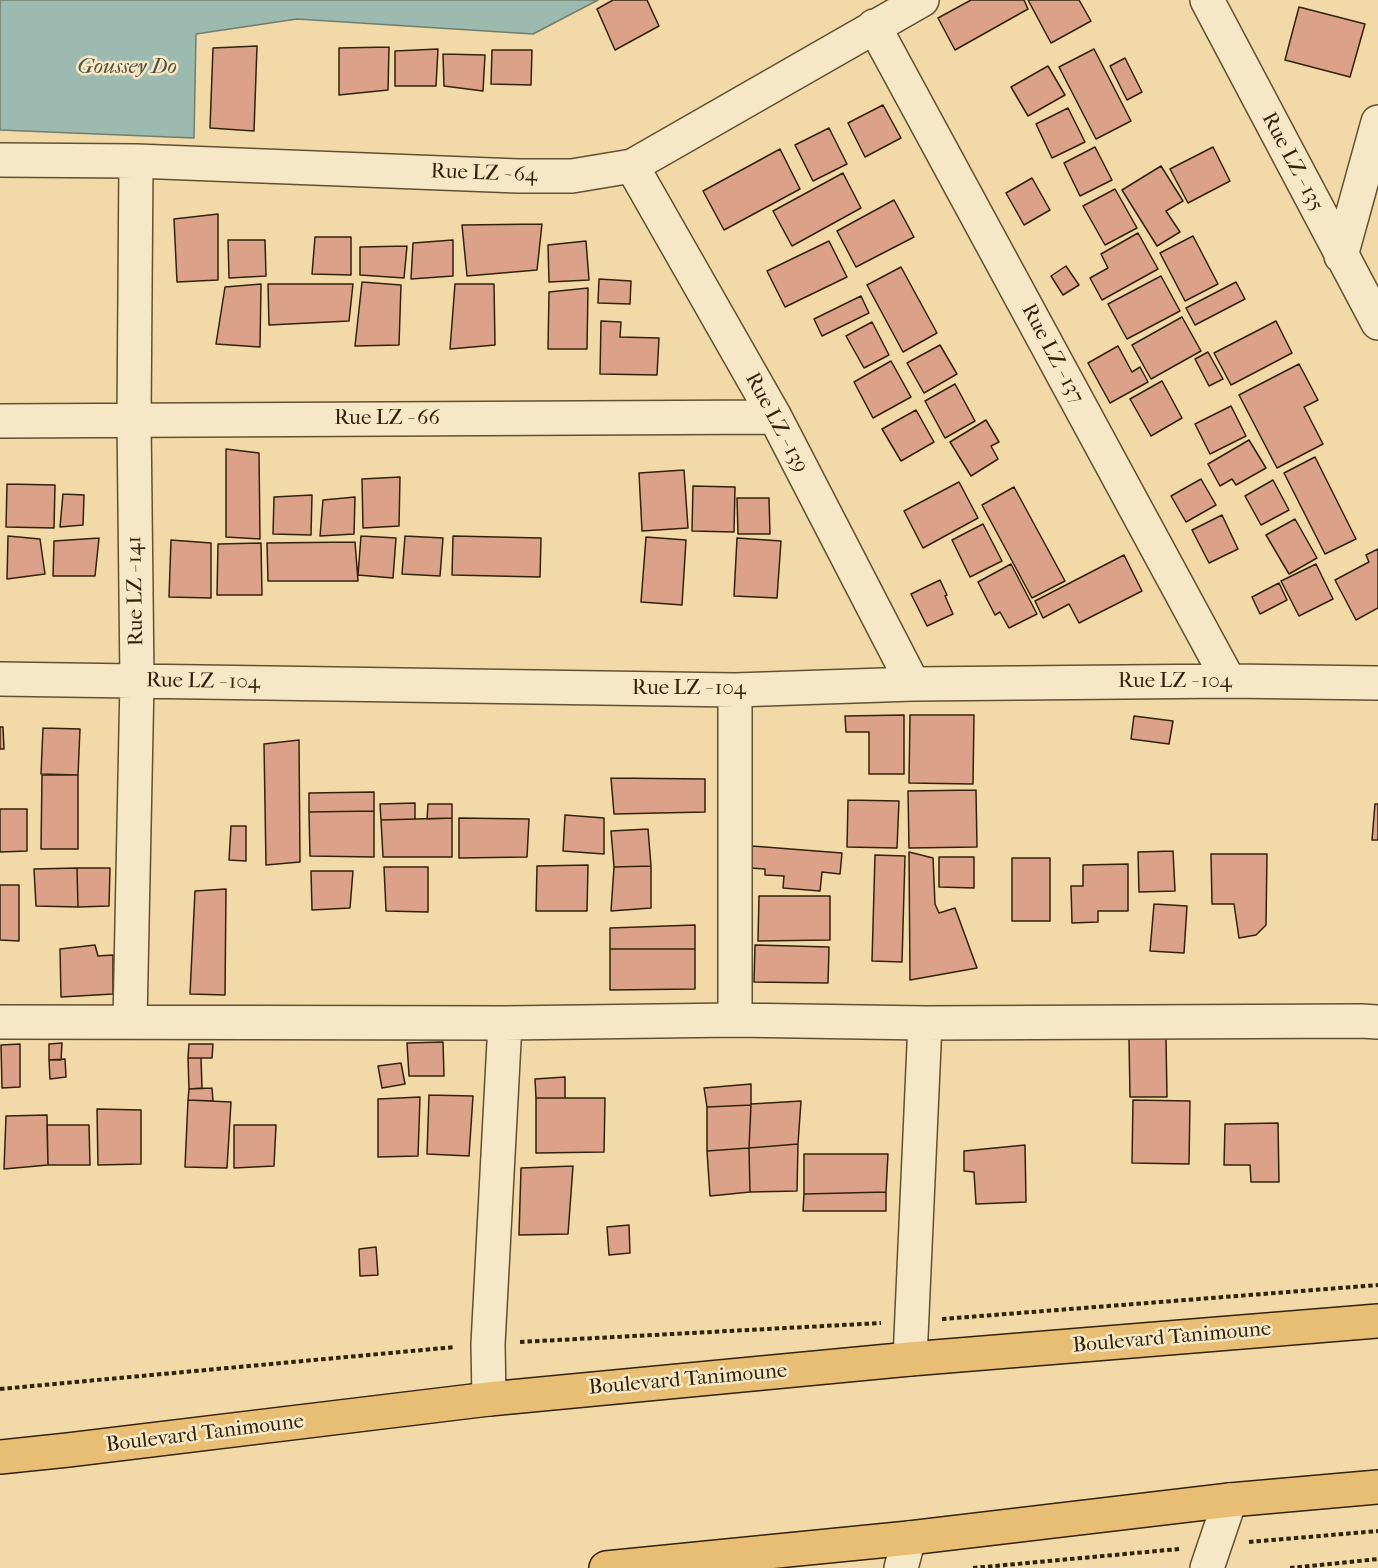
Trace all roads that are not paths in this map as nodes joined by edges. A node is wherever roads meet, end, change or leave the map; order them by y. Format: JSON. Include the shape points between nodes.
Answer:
{"nodes":[{"id":1,"x":922,"y":0,"type":"edge"},
{"id":2,"x":1207,"y":0,"type":"edge"},
{"id":3,"x":874,"y":26,"type":"junction"},
{"id":4,"x":1378,"y":122,"type":"edge"},
{"id":5,"x":0,"y":160,"type":"edge"},
{"id":6,"x":136,"y":160,"type":"junction"},
{"id":7,"x":632,"y":166,"type":"junction"},
{"id":8,"x":1341,"y":256,"type":"junction"},
{"id":9,"x":1378,"y":324,"type":"edge"},
{"id":10,"x":775,"y":417,"type":"junction"},
{"id":11,"x":134,"y":420,"type":"junction"},
{"id":12,"x":0,"y":421,"type":"edge"},
{"id":13,"x":0,"y":679,"type":"edge"},
{"id":14,"x":137,"y":681,"type":"junction"},
{"id":15,"x":1229,"y":681,"type":"junction"},
{"id":16,"x":1378,"y":683,"type":"edge"},
{"id":17,"x":913,"y":684,"type":"junction"},
{"id":18,"x":735,"y":690,"type":"junction"},
{"id":19,"x":735,"y":1020,"type":"junction"},
{"id":20,"x":130,"y":1021,"type":"junction"},
{"id":21,"x":0,"y":1022,"type":"edge"},
{"id":22,"x":1378,"y":1022,"type":"edge"},
{"id":23,"x":504,"y":1023,"type":"junction"},
{"id":24,"x":925,"y":1023,"type":"junction"},
{"id":25,"x":1378,"y":1321,"type":"edge"},
{"id":26,"x":910,"y":1359,"type":"junction"},
{"id":27,"x":489,"y":1398,"type":"junction"},
{"id":28,"x":0,"y":1457,"type":"edge"},
{"id":29,"x":1378,"y":1487,"type":"edge"},
{"id":30,"x":1230,"y":1500,"type":"junction"},
{"id":31,"x":905,"y":1553,"type":"edge"},
{"id":32,"x":1210,"y":1557,"type":"edge"},
{"id":33,"x":606,"y":1568,"type":"edge"}],
"edges":[{"from":1,"to":3,"type":"street","name":"Rue LZ - 64"},
{"from":2,"to":8,"type":"street","name":"Rue LZ - 135"},
{"from":3,"to":7,"type":"street","name":"Rue LZ - 64"},
{"from":3,"to":15,"type":"street","name":"Rue LZ - 137"},
{"from":4,"to":8,"type":"street"},
{"from":5,"to":6,"type":"street","name":"Rue LZ - 64"},
{"from":6,"to":7,"type":"street","name":"Rue LZ - 64","via":[[518,176],[572,176]]},
{"from":6,"to":11,"type":"street","name":"Rue LZ - 141"},
{"from":7,"to":10,"type":"street","name":"Rue LZ - 139"},
{"from":8,"to":9,"type":"street","name":"Rue LZ - 135"},
{"from":10,"to":11,"type":"street","name":"Rue LZ - 66"},
{"from":10,"to":17,"type":"street","name":"Rue LZ - 139"},
{"from":11,"to":12,"type":"street","name":"Rue LZ - 66"},
{"from":11,"to":14,"type":"street","name":"Rue LZ - 141"},
{"from":13,"to":14,"type":"street","name":"Rue LZ - 104"},
{"from":14,"to":18,"type":"street","name":"Rue LZ - 104"},
{"from":14,"to":20,"type":"street","name":"Rue LZ - 141"},
{"from":15,"to":16,"type":"street","name":"Rue LZ - 104"},
{"from":15,"to":17,"type":"street","name":"Rue LZ - 104"},
{"from":17,"to":18,"type":"street","name":"Rue LZ - 104"},
{"from":18,"to":19,"type":"street"},
{"from":19,"to":23,"type":"street"},
{"from":19,"to":24,"type":"street"},
{"from":20,"to":21,"type":"street"},
{"from":20,"to":23,"type":"street"},
{"from":22,"to":24,"type":"street"},
{"from":23,"to":27,"type":"street"},
{"from":24,"to":26,"type":"street"},
{"from":25,"to":26,"type":"main road","name":"Boulevard Tanimoune"},
{"from":26,"to":27,"type":"main road","name":"Boulevard Tanimoune"},
{"from":27,"to":28,"type":"main road","name":"Boulevard Tanimoune"},
{"from":29,"to":30,"type":"main road"},
{"from":30,"to":31,"type":"main road"},
{"from":30,"to":32,"type":"street"},
{"from":31,"to":33,"type":"main road"}]}
